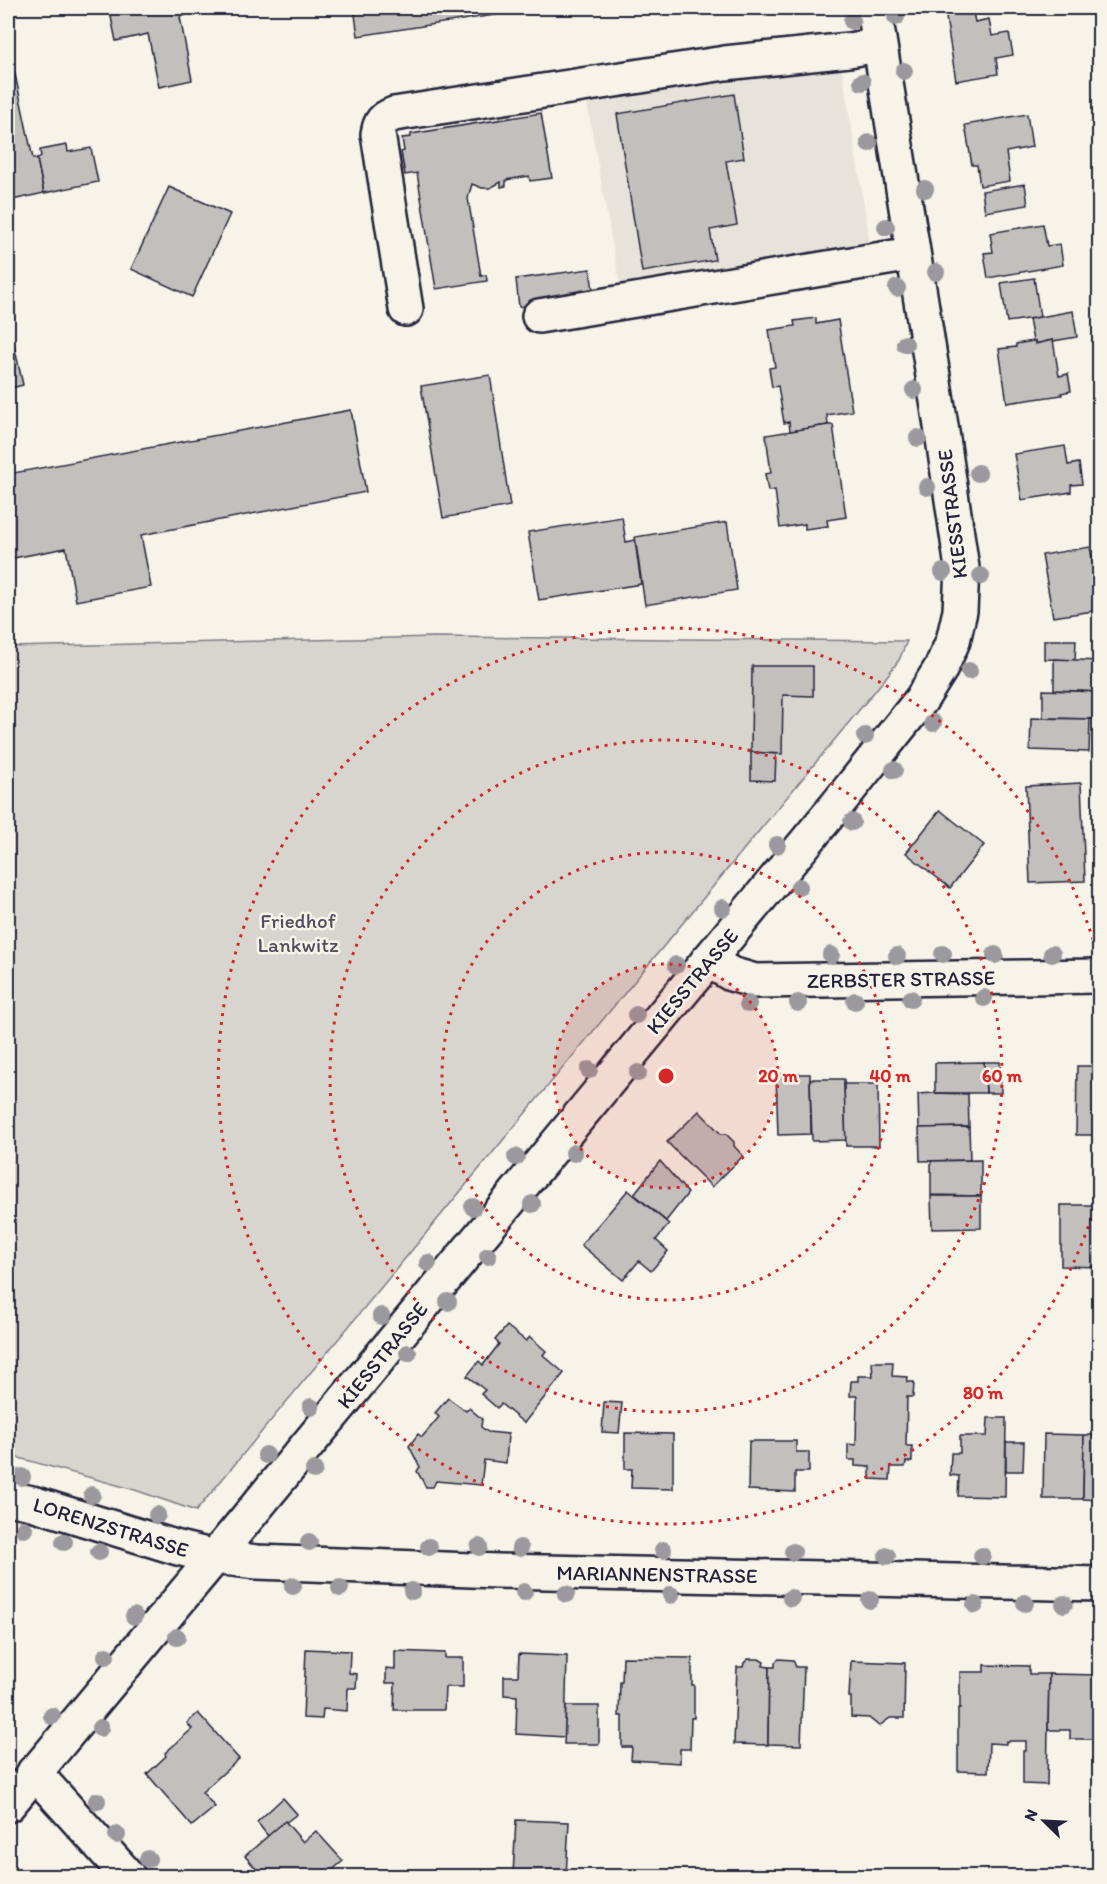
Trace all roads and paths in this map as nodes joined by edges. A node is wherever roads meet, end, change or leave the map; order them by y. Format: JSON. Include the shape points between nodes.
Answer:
{"nodes":[{"id":1,"x":874,"y":8,"type":"edge"},
{"id":2,"x":879,"y":45,"type":"junction"},
{"id":3,"x":912,"y":254,"type":"junction"},
{"id":4,"x":406,"y":309,"type":"dead end"},
{"id":5,"x":539,"y":316,"type":"dead end"},
{"id":6,"x":708,"y":960,"type":"junction"},
{"id":7,"x":1100,"y":976,"type":"edge"},
{"id":8,"x":8,"y":1498,"type":"edge"},
{"id":9,"x":215,"y":1557,"type":"junction"},
{"id":10,"x":1100,"y":1584,"type":"edge"},
{"id":11,"x":34,"y":1772,"type":"junction"},
{"id":12,"x":8,"y":1805,"type":"edge"},
{"id":13,"x":128,"y":1876,"type":"edge"}],
"edges":[{"from":1,"to":2,"type":"street","name":"KIESSTRASSE"},
{"from":2,"to":3,"type":"street","name":"KIESSTRASSE"},
{"from":2,"to":4,"type":"street","via":[[725,63],[385,117],[378,134]]},
{"from":3,"to":5,"type":"street"},
{"from":3,"to":6,"type":"street","name":"KIESSTRASSE","via":[[962,568],[960,610],[953,641],[921,700]]},
{"from":6,"to":7,"type":"street","name":"ZERBSTER STRASSE","via":[[731,974],[755,981]]},
{"from":6,"to":9,"type":"street","name":"KIESSTRASSE"},
{"from":8,"to":9,"type":"street","name":"LORENZSTRASSE"},
{"from":9,"to":10,"type":"street","name":"MARIANNENSTRASSE","via":[[498,1572]]},
{"from":9,"to":11,"type":"street","name":"KIESSTRASSE"},
{"from":11,"to":12,"type":"street","name":"KIESSTRASSE"},
{"from":11,"to":13,"type":"street"}]}
